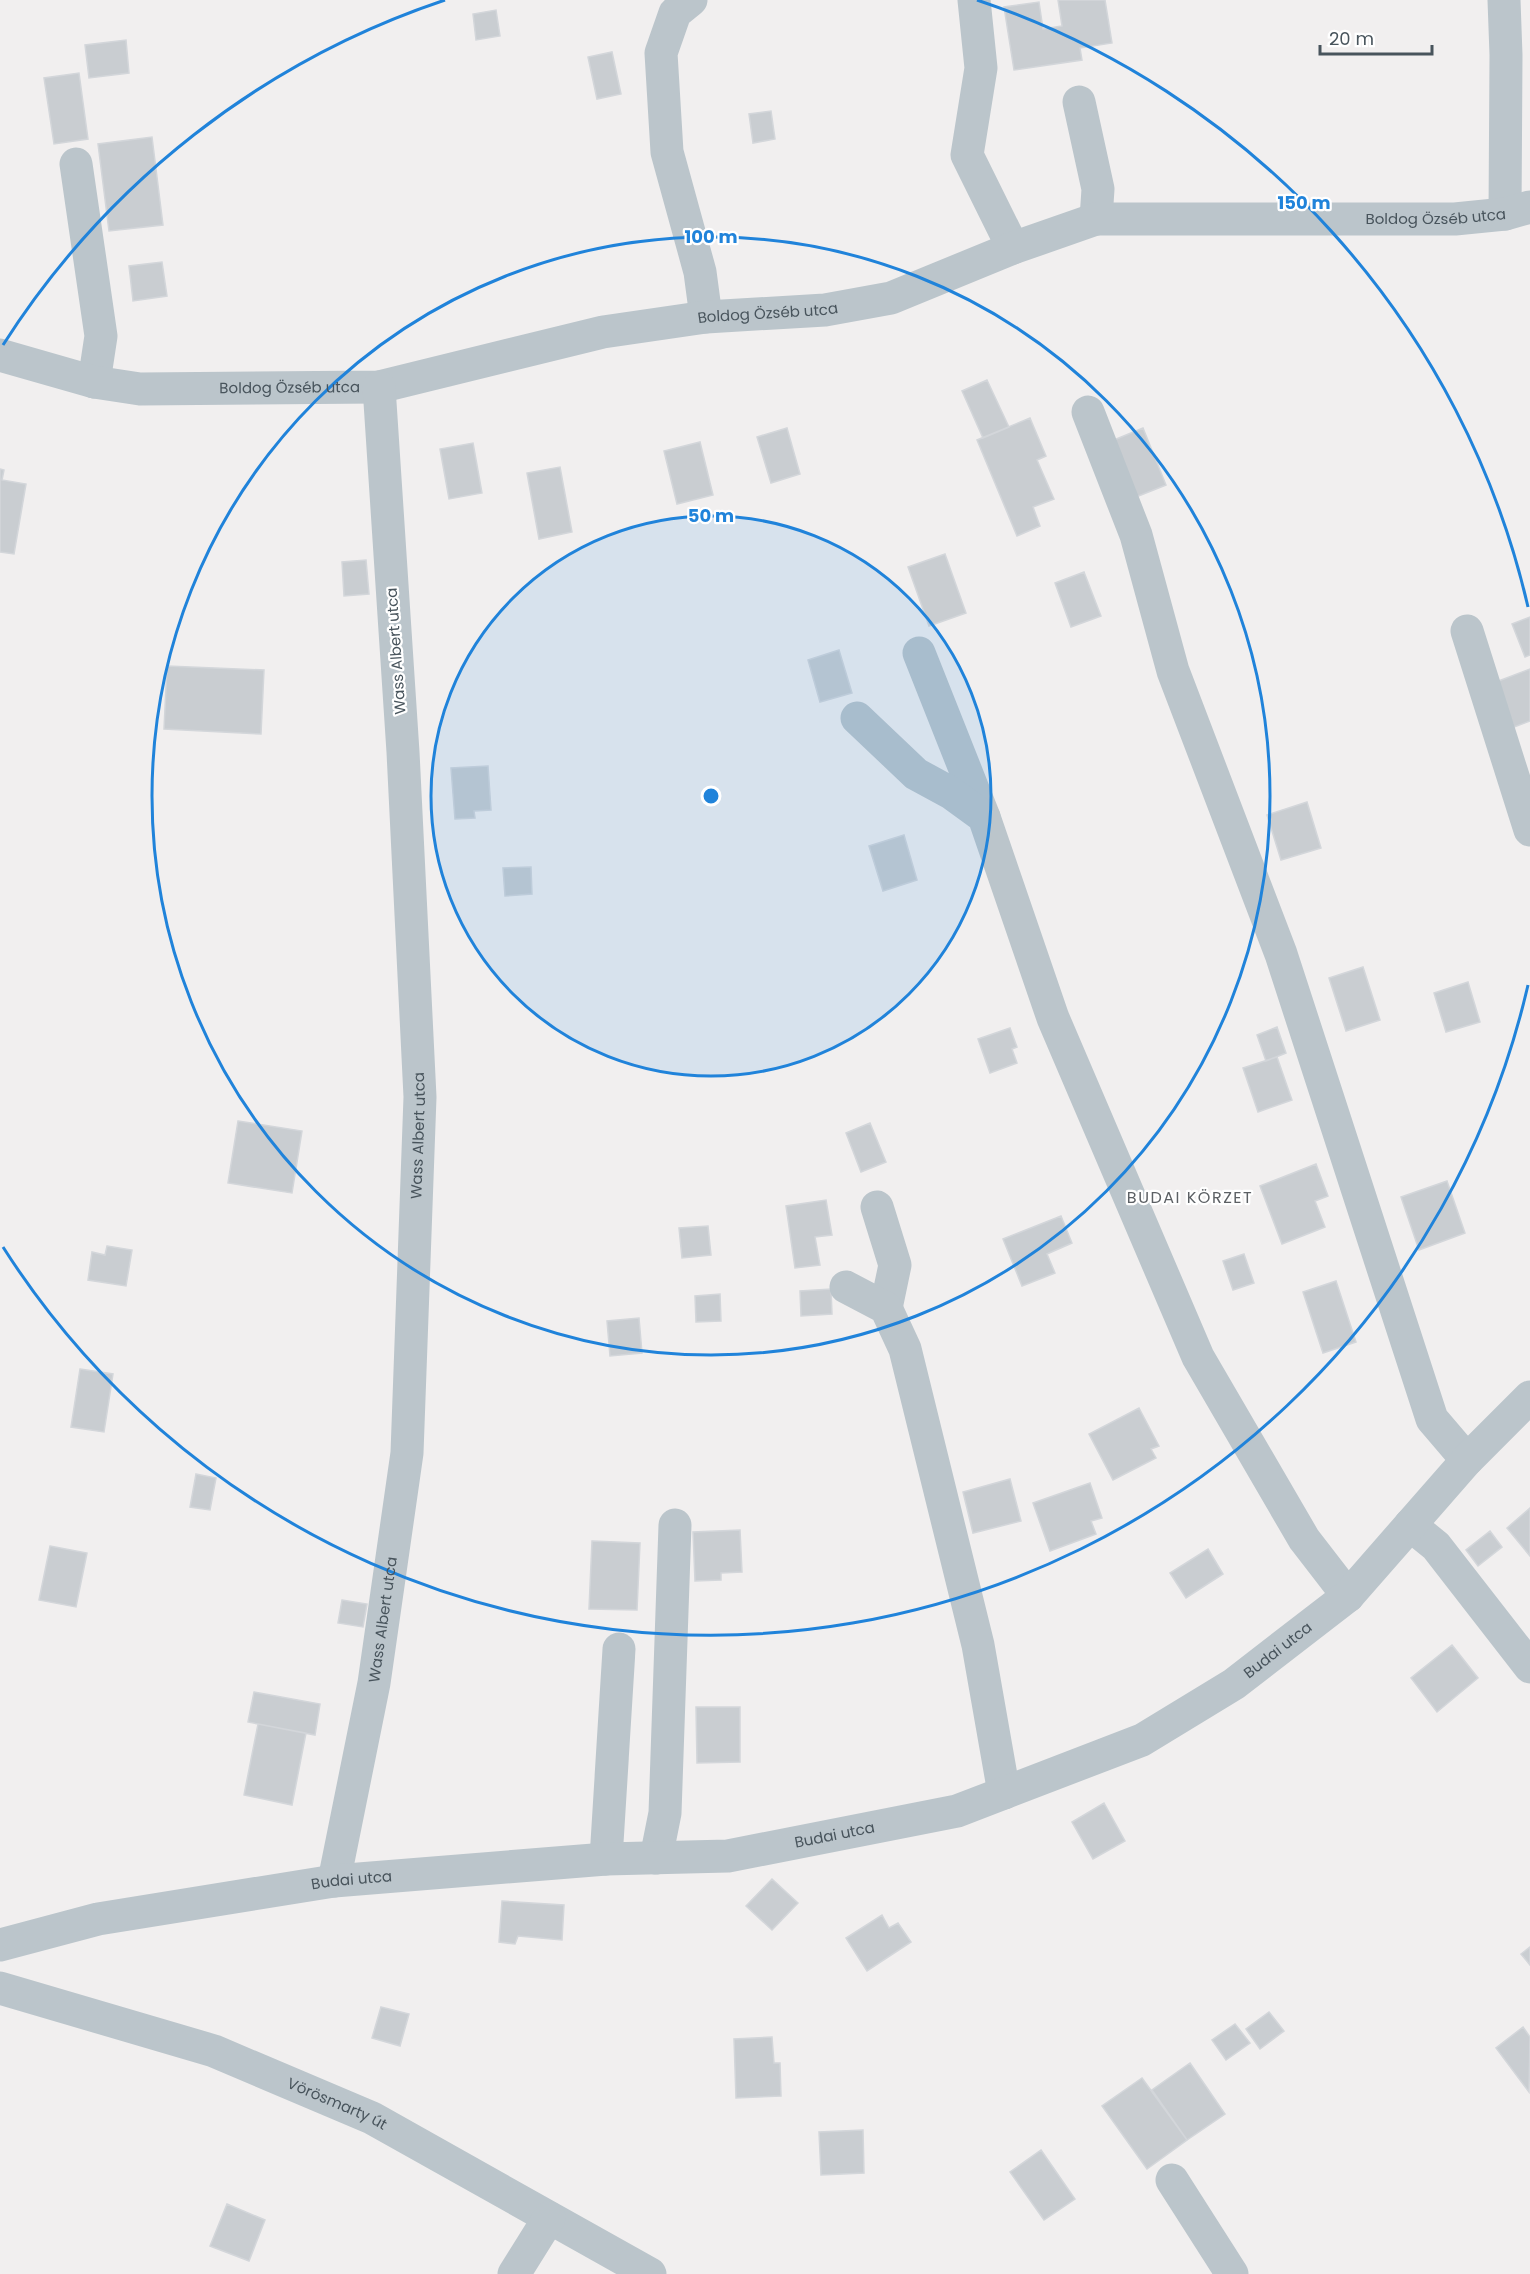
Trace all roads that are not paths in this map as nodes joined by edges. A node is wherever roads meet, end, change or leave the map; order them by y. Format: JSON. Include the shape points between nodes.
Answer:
{"nodes":[{"id":1,"x":691,"y":0,"type":"edge"},
{"id":2,"x":974,"y":0,"type":"edge"},
{"id":3,"x":1504,"y":0,"type":"edge"},
{"id":4,"x":1079,"y":102,"type":"dead end"},
{"id":5,"x":76,"y":164,"type":"dead end"},
{"id":6,"x":1517,"y":211,"type":"edge"},
{"id":7,"x":1096,"y":219,"type":"junction"},
{"id":8,"x":1013,"y":248,"type":"junction"},
{"id":9,"x":706,"y":317,"type":"junction"},
{"id":10,"x":0,"y":356,"type":"edge"},
{"id":11,"x":94,"y":382,"type":"junction"},
{"id":12,"x":379,"y":387,"type":"junction"},
{"id":13,"x":1088,"y":412,"type":"dead end"},
{"id":14,"x":1467,"y":631,"type":"dead end"},
{"id":15,"x":918,"y":653,"type":"dead end"},
{"id":16,"x":857,"y":718,"type":"dead end"},
{"id":17,"x":984,"y":817,"type":"junction"},
{"id":18,"x":1530,"y":830,"type":"edge"},
{"id":19,"x":877,"y":1207,"type":"dead end"},
{"id":20,"x":846,"y":1287,"type":"dead end"},
{"id":21,"x":886,"y":1308,"type":"junction"},
{"id":22,"x":1530,"y":1397,"type":"edge"},
{"id":23,"x":1467,"y":1460,"type":"junction"},
{"id":24,"x":675,"y":1525,"type":"dead end"},
{"id":25,"x":1410,"y":1525,"type":"junction"},
{"id":26,"x":1348,"y":1596,"type":"junction"},
{"id":27,"x":619,"y":1649,"type":"dead end"},
{"id":28,"x":1530,"y":1667,"type":"edge"},
{"id":29,"x":1004,"y":1792,"type":"junction"},
{"id":30,"x":656,"y":1858,"type":"junction"},
{"id":31,"x":606,"y":1859,"type":"junction"},
{"id":32,"x":334,"y":1881,"type":"junction"},
{"id":33,"x":0,"y":1946,"type":"edge"},
{"id":34,"x":0,"y":1988,"type":"edge"},
{"id":35,"x":1172,"y":2180,"type":"dead end"},
{"id":36,"x":549,"y":2218,"type":"junction"},
{"id":37,"x":514,"y":2274,"type":"edge"},
{"id":38,"x":650,"y":2274,"type":"edge"},
{"id":39,"x":1232,"y":2274,"type":"edge"}],
"edges":[{"from":1,"to":9,"type":"street","via":[[675,13],[661,52],[667,152],[700,272]]},
{"from":2,"to":8,"type":"street","via":[[981,68],[968,155]]},
{"from":3,"to":6,"type":"street"},
{"from":4,"to":7,"type":"street","via":[[1098,189]]},
{"from":5,"to":11,"type":"street","via":[[100,336]]},
{"from":6,"to":7,"type":"street","name":"Boldog Özséb utca","via":[[1455,219]]},
{"from":7,"to":8,"type":"street","name":"Boldog Özséb utca"},
{"from":8,"to":9,"type":"street","name":"Boldog Özséb utca","via":[[891,298],[825,310]]},
{"from":9,"to":12,"type":"street","name":"Boldog Özséb utca","via":[[603,332]]},
{"from":10,"to":11,"type":"street","name":"Boldog Özséb utca"},
{"from":11,"to":12,"type":"street","name":"Boldog Özséb utca","via":[[140,389]]},
{"from":12,"to":32,"type":"street","name":"Wass Albert utca","via":[[420,1097],[407,1453],[374,1683]]},
{"from":13,"to":23,"type":"street","via":[[1136,536],[1173,671],[1281,954],[1432,1419]]},
{"from":14,"to":18,"type":"street"},
{"from":15,"to":17,"type":"street"},
{"from":16,"to":17,"type":"street","via":[[916,774]]},
{"from":17,"to":26,"type":"street","via":[[1053,1018],[1198,1357],[1304,1539]]},
{"from":19,"to":21,"type":"street","via":[[895,1265]]},
{"from":20,"to":21,"type":"street"},
{"from":21,"to":29,"type":"street","via":[[905,1349],[978,1645]]},
{"from":22,"to":23,"type":"street","name":"Budai utca"},
{"from":23,"to":25,"type":"street","name":"Budai utca"},
{"from":24,"to":30,"type":"street","via":[[665,1813]]},
{"from":25,"to":26,"type":"street","name":"Budai utca"},
{"from":25,"to":28,"type":"street","via":[[1436,1546]]},
{"from":26,"to":29,"type":"street","name":"Budai utca","via":[[1234,1684],[1142,1740]]},
{"from":27,"to":31,"type":"street"},
{"from":29,"to":30,"type":"street","name":"Budai utca","via":[[957,1811],[740,1854]]},
{"from":30,"to":31,"type":"street","name":"Budai utca"},
{"from":31,"to":32,"type":"street","name":"Budai utca"},
{"from":32,"to":33,"type":"street","name":"Budai utca","via":[[98,1919]]},
{"from":34,"to":36,"type":"street","name":"Vörösmarty út","via":[[224,2055],[372,2118]]},
{"from":35,"to":39,"type":"street"},
{"from":36,"to":37,"type":"street"},
{"from":36,"to":38,"type":"street","name":"Vörösmarty út"}]}
